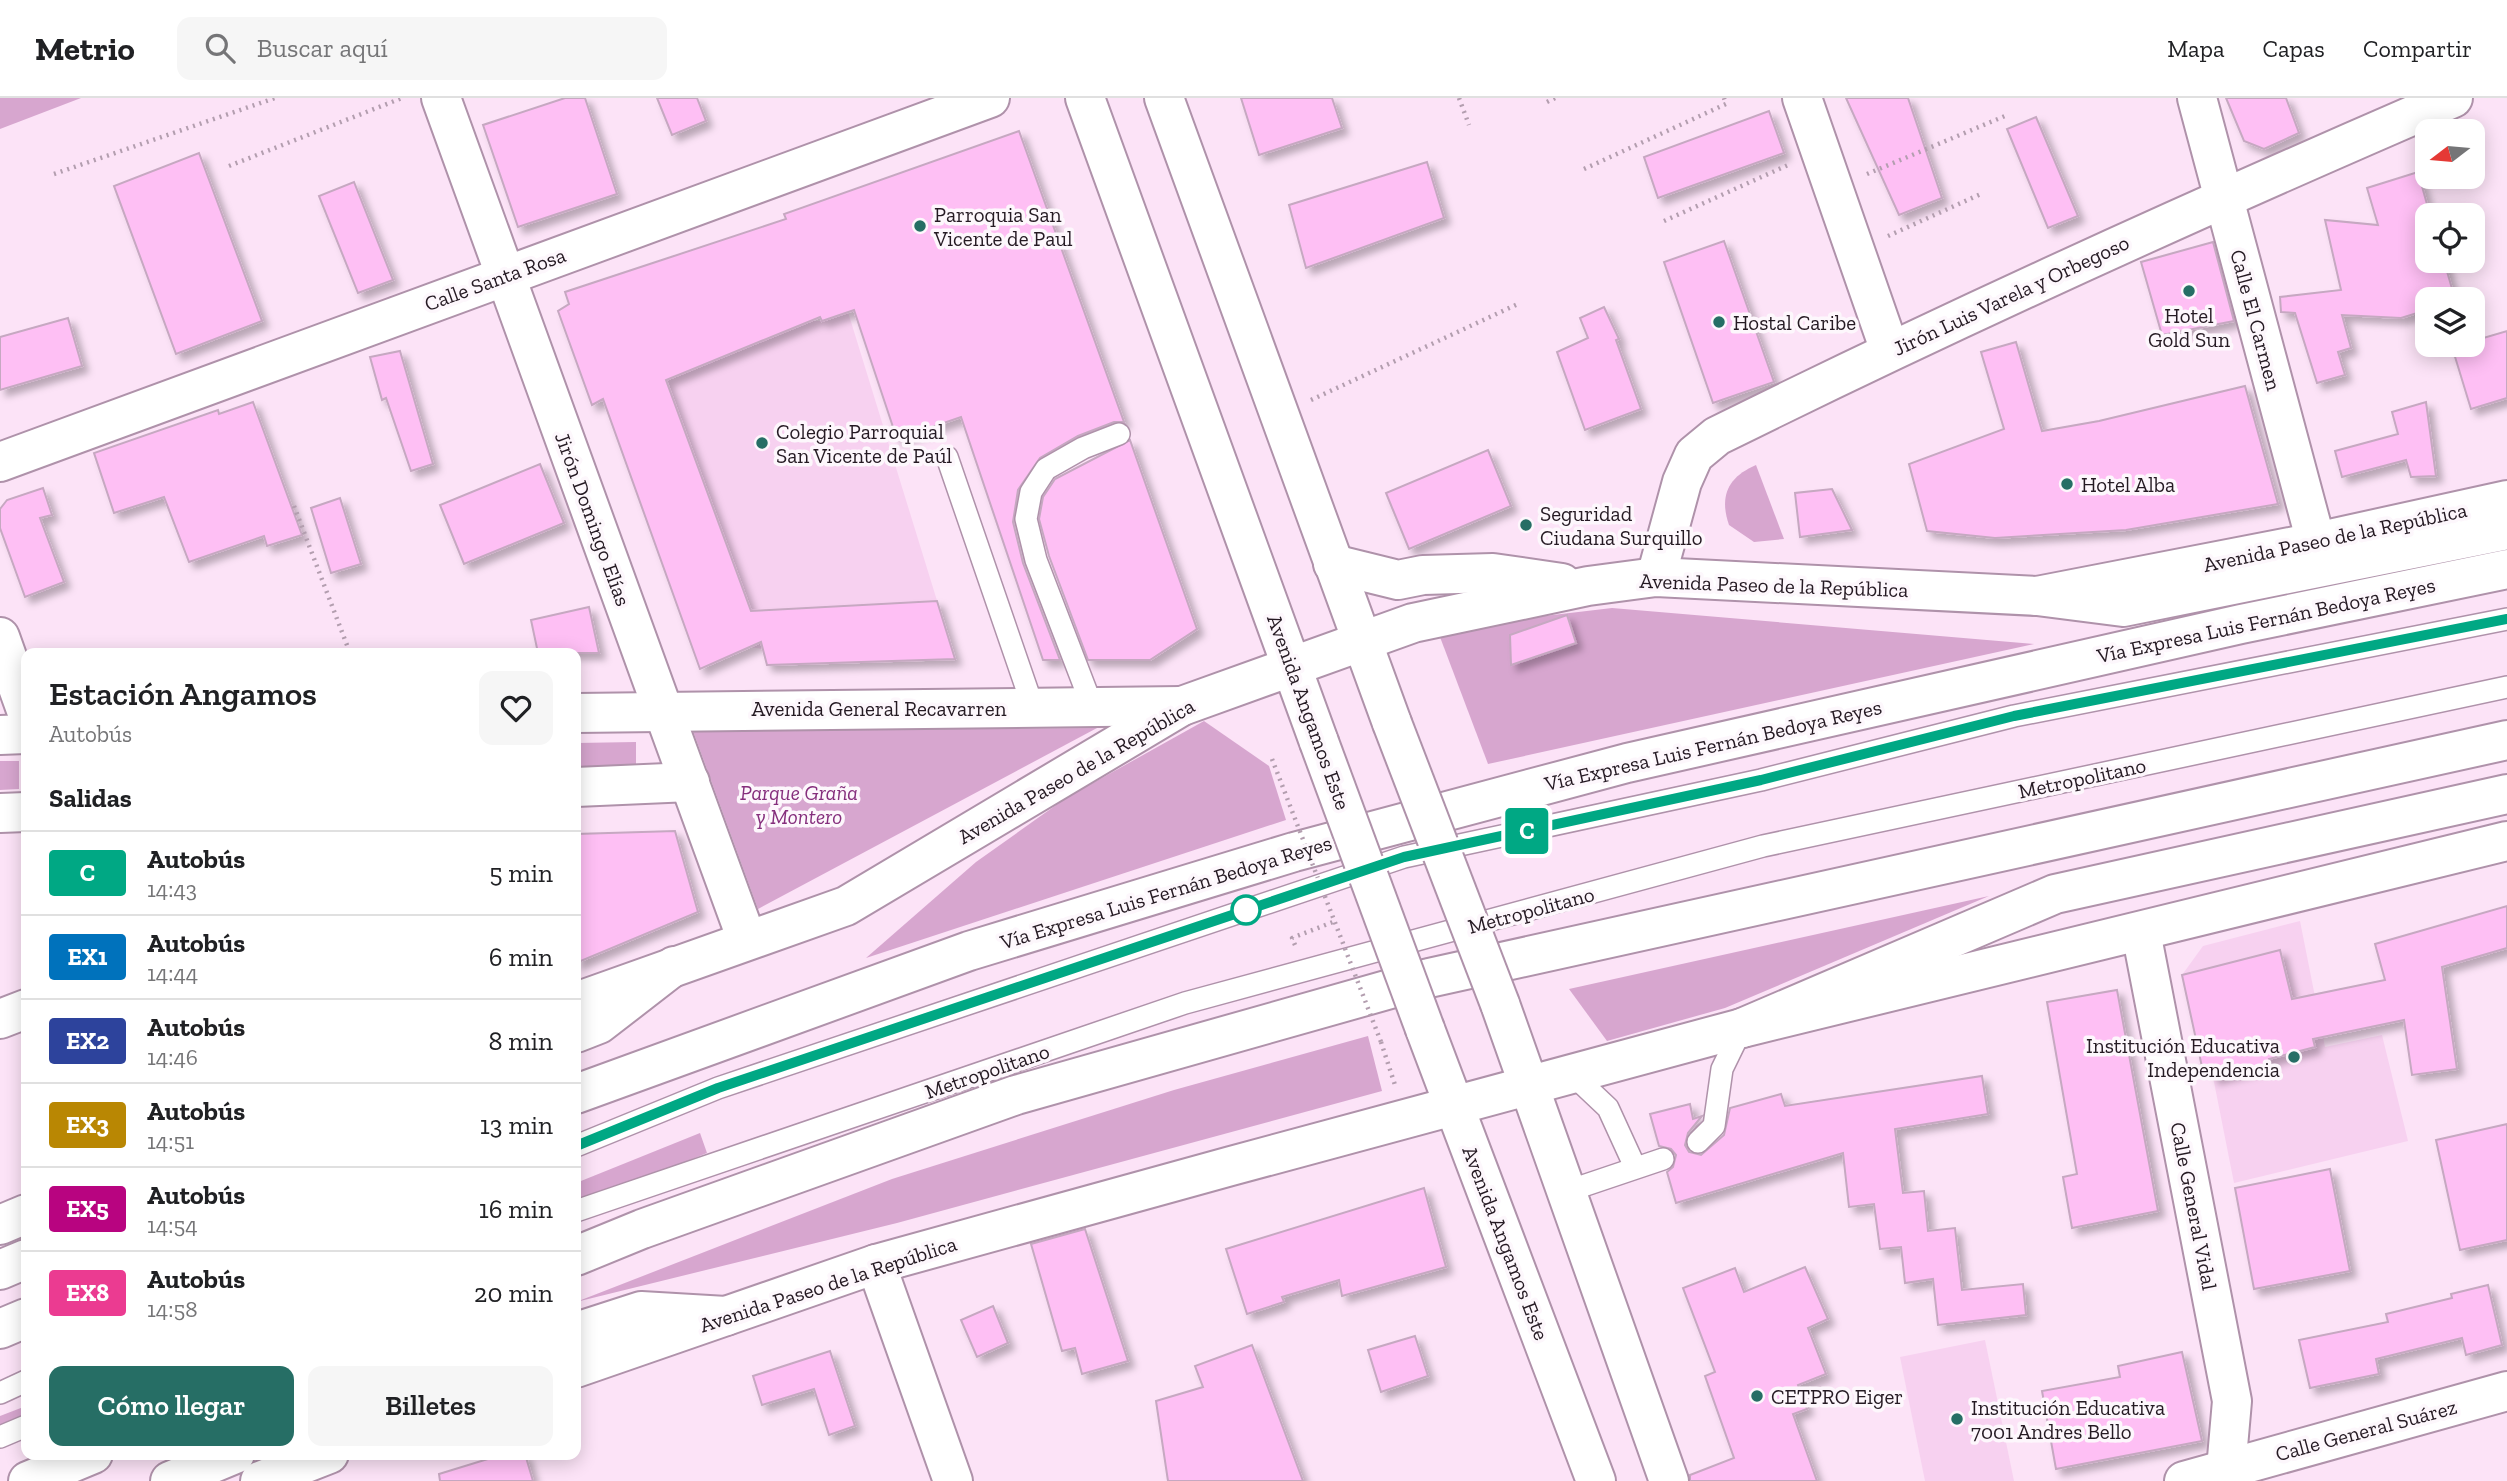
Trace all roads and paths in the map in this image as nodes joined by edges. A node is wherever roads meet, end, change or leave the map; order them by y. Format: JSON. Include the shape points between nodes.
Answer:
{"nodes":[{"id":1,"x":275,"y":98,"type":"edge"},
{"id":2,"x":402,"y":98,"type":"edge"},
{"id":3,"x":441,"y":98,"type":"edge"},
{"id":4,"x":990,"y":98,"type":"edge"},
{"id":5,"x":1085,"y":98,"type":"edge"},
{"id":6,"x":1164,"y":98,"type":"edge"},
{"id":7,"x":1459,"y":98,"type":"edge"},
{"id":8,"x":1555,"y":98,"type":"edge"},
{"id":9,"x":1724,"y":98,"type":"edge"},
{"id":10,"x":1802,"y":98,"type":"edge"},
{"id":11,"x":2197,"y":98,"type":"edge"},
{"id":12,"x":2453,"y":98,"type":"edge"},
{"id":13,"x":1547,"y":102,"type":"dead end"},
{"id":14,"x":2005,"y":116,"type":"dead end"},
{"id":15,"x":1469,"y":125,"type":"dead end"},
{"id":16,"x":1820,"y":151,"type":"junction"},
{"id":17,"x":229,"y":166,"type":"dead end"},
{"id":18,"x":1584,"y":169,"type":"dead end"},
{"id":19,"x":54,"y":174,"type":"dead end"},
{"id":20,"x":1833,"y":188,"type":"junction"},
{"id":21,"x":1983,"y":193,"type":"dead end"},
{"id":22,"x":2222,"y":198,"type":"junction"},
{"id":23,"x":1664,"y":220,"type":"dead end"},
{"id":24,"x":1855,"y":251,"type":"junction"},
{"id":25,"x":503,"y":275,"type":"junction"},
{"id":26,"x":1520,"y":303,"type":"dead end"},
{"id":27,"x":1890,"y":351,"type":"junction"},
{"id":28,"x":1279,"y":415,"type":"junction"},
{"id":29,"x":1119,"y":434,"type":"dead end"},
{"id":30,"x":947,"y":457,"type":"dead end"},
{"id":31,"x":0,"y":462,"type":"edge"},
{"id":32,"x":2507,"y":500,"type":"edge"},
{"id":33,"x":294,"y":506,"type":"dead end"},
{"id":34,"x":2507,"y":530,"type":"edge"},
{"id":35,"x":2316,"y":542,"type":"junction"},
{"id":36,"x":1333,"y":564,"type":"junction"},
{"id":37,"x":2507,"y":569,"type":"edge"},
{"id":38,"x":1656,"y":577,"type":"junction"},
{"id":39,"x":1588,"y":586,"type":"junction"},
{"id":40,"x":2037,"y":596,"type":"junction"},
{"id":41,"x":2507,"y":619,"type":"edge"},
{"id":42,"x":0,"y":637,"type":"edge"},
{"id":43,"x":1361,"y":640,"type":"junction"},
{"id":44,"x":348,"y":648,"type":"edge"},
{"id":45,"x":1291,"y":666,"type":"junction"},
{"id":46,"x":2507,"y":687,"type":"edge"},
{"id":47,"x":21,"y":696,"type":"edge"},
{"id":48,"x":1092,"y":706,"type":"junction"},
{"id":49,"x":1182,"y":706,"type":"junction"},
{"id":50,"x":1033,"y":707,"type":"junction"},
{"id":51,"x":663,"y":710,"type":"junction"},
{"id":52,"x":581,"y":713,"type":"edge"},
{"id":53,"x":21,"y":734,"type":"edge"},
{"id":54,"x":0,"y":735,"type":"edge"},
{"id":55,"x":2507,"y":740,"type":"edge"},
{"id":56,"x":1272,"y":759,"type":"dead end"},
{"id":57,"x":690,"y":782,"type":"junction"},
{"id":58,"x":581,"y":788,"type":"edge"},
{"id":59,"x":2507,"y":793,"type":"edge"},
{"id":60,"x":21,"y":812,"type":"edge"},
{"id":61,"x":0,"y":813,"type":"edge"},
{"id":62,"x":2507,"y":841,"type":"edge"},
{"id":63,"x":1333,"y":922,"type":"junction"},
{"id":64,"x":2141,"y":932,"type":"junction"},
{"id":65,"x":1292,"y":938,"type":"dead end"},
{"id":66,"x":747,"y":940,"type":"junction"},
{"id":67,"x":674,"y":966,"type":"junction"},
{"id":68,"x":581,"y":1000,"type":"edge"},
{"id":69,"x":21,"y":1011,"type":"edge"},
{"id":70,"x":0,"y":1018,"type":"edge"},
{"id":71,"x":1742,"y":1028,"type":"junction"},
{"id":72,"x":581,"y":1031,"type":"edge"},
{"id":73,"x":1381,"y":1042,"type":"dead end"},
{"id":74,"x":1572,"y":1074,"type":"junction"},
{"id":75,"x":1530,"y":1085,"type":"junction"},
{"id":76,"x":581,"y":1092,"type":"edge"},
{"id":77,"x":1454,"y":1108,"type":"junction"},
{"id":78,"x":1698,"y":1142,"type":"dead end"},
{"id":79,"x":581,"y":1144,"type":"edge"},
{"id":80,"x":1663,"y":1159,"type":"dead end"},
{"id":81,"x":1636,"y":1167,"type":"junction"},
{"id":82,"x":1569,"y":1191,"type":"junction"},
{"id":83,"x":581,"y":1210,"type":"edge"},
{"id":84,"x":21,"y":1216,"type":"edge"},
{"id":85,"x":0,"y":1225,"type":"edge"},
{"id":86,"x":581,"y":1254,"type":"edge"},
{"id":87,"x":21,"y":1261,"type":"edge"},
{"id":88,"x":876,"y":1264,"type":"junction"},
{"id":89,"x":0,"y":1269,"type":"edge"},
{"id":90,"x":726,"y":1316,"type":"junction"},
{"id":91,"x":21,"y":1320,"type":"edge"},
{"id":92,"x":0,"y":1329,"type":"edge"},
{"id":93,"x":581,"y":1330,"type":"edge"},
{"id":94,"x":581,"y":1366,"type":"edge"},
{"id":95,"x":21,"y":1383,"type":"edge"},
{"id":96,"x":2507,"y":1391,"type":"edge"},
{"id":97,"x":0,"y":1393,"type":"edge"},
{"id":98,"x":21,"y":1428,"type":"edge"},
{"id":99,"x":0,"y":1437,"type":"edge"},
{"id":100,"x":78,"y":1460,"type":"edge"},
{"id":101,"x":221,"y":1460,"type":"edge"},
{"id":102,"x":311,"y":1467,"type":"edge"},
{"id":103,"x":2226,"y":1475,"type":"edge"},
{"id":104,"x":27,"y":1481,"type":"edge"},
{"id":105,"x":170,"y":1481,"type":"edge"},
{"id":106,"x":260,"y":1481,"type":"edge"},
{"id":107,"x":953,"y":1481,"type":"edge"},
{"id":108,"x":1596,"y":1481,"type":"edge"},
{"id":109,"x":1669,"y":1481,"type":"edge"},
{"id":110,"x":2184,"y":1481,"type":"edge"}],
"edges":[{"from":1,"to":19,"type":"path"},
{"from":2,"to":17,"type":"path"},
{"from":3,"to":25,"type":"main road","name":"Jirón Domingo Elías"},
{"from":4,"to":25,"type":"main road","name":"Calle Santa Rosa"},
{"from":5,"to":45,"type":"main road","name":"Avenida Angamos Este"},
{"from":6,"to":28,"type":"main road"},
{"from":7,"to":15,"type":"path"},
{"from":8,"to":13,"type":"path"},
{"from":9,"to":18,"type":"path","via":[[1726,104]]},
{"from":10,"to":16,"type":"main road"},
{"from":11,"to":22,"type":"main road","name":"Calle El Carmen"},
{"from":12,"to":22,"type":"main road","name":"Jirón Luis Varela y Orbegoso"},
{"from":14,"to":20,"type":"path"},
{"from":16,"to":20,"type":"main road"},
{"from":16,"to":23,"type":"path"},
{"from":20,"to":24,"type":"main road"},
{"from":21,"to":24,"type":"path"},
{"from":22,"to":27,"type":"main road","name":"Jirón Luis Varela y Orbegoso"},
{"from":22,"to":35,"type":"main road","name":"Calle El Carmen"},
{"from":24,"to":27,"type":"main road"},
{"from":25,"to":31,"type":"main road","name":"Calle Santa Rosa"},
{"from":25,"to":51,"type":"main road","name":"Jirón Domingo Elías"},
{"from":26,"to":28,"type":"path"},
{"from":27,"to":38,"type":"main road","name":"Jirón Luis Varela y Orbegoso","via":[[1717,436],[1694,455]]},
{"from":28,"to":36,"type":"main road"},
{"from":29,"to":48,"type":"lane","via":[[1046,469],[1031,492],[1026,519],[1036,560]]},
{"from":30,"to":50,"type":"lane"},
{"from":32,"to":35,"type":"main road","name":"Avenida Paseo de la República"},
{"from":33,"to":44,"type":"path"},
{"from":34,"to":40,"type":"main road","via":[[2123,607]]},
{"from":35,"to":40,"type":"main road","name":"Avenida Paseo de la República"},
{"from":36,"to":39,"type":"main road","via":[[1398,580],[1493,573]]},
{"from":36,"to":43,"type":"main road"},
{"from":37,"to":76,"type":"main road","name":"Vía Expresa Luis Fernán Bedoya Reyes","via":[[1627,763],[1294,852],[969,951]]},
{"from":38,"to":39,"type":"main road","name":"Avenida Paseo de la República"},
{"from":38,"to":40,"type":"main road","name":"Avenida Paseo de la República"},
{"from":39,"to":43,"type":"main road","name":"Avenida Paseo de la República","via":[[1413,624]]},
{"from":41,"to":79,"type":"lane","via":[[2014,716],[1761,780],[1404,857],[718,1088]]},
{"from":42,"to":47,"type":"main road"},
{"from":43,"to":45,"type":"main road","name":"Avenida Paseo de la República"},
{"from":43,"to":75,"type":"main road","bridge":true},
{"from":45,"to":49,"type":"main road","name":"Avenida Paseo de la República"},
{"from":45,"to":77,"type":"main road","name":"Avenida Angamos Este","bridge":true},
{"from":46,"to":83,"type":"lane","name":"Metropolitano","via":[[1763,846],[1185,1003]]},
{"from":48,"to":49,"type":"main road","name":"Avenida General Recavarren"},
{"from":48,"to":50,"type":"main road","name":"Avenida General Recavarren"},
{"from":49,"to":66,"type":"main road","name":"Avenida Paseo de la República","via":[[846,906]]},
{"from":50,"to":51,"type":"main road","name":"Avenida General Recavarren"},
{"from":51,"to":52,"type":"main road","name":"Avenida General Recavarren"},
{"from":51,"to":57,"type":"main road","name":"Jirón Domingo Elías"},
{"from":53,"to":54,"type":"main road"},
{"from":55,"to":86,"type":"main road","via":[[1429,978],[1016,1095]]},
{"from":56,"to":63,"type":"path","bridge":true},
{"from":57,"to":58,"type":"main road"},
{"from":57,"to":66,"type":"main road","name":"Jirón Domingo Elías"},
{"from":59,"to":71,"type":"main road","via":[[2055,894]]},
{"from":60,"to":61,"type":"main road"},
{"from":62,"to":64,"type":"main road","name":"Avenida Paseo de la República"},
{"from":63,"to":65,"type":"path"},
{"from":63,"to":73,"type":"path","bridge":true},
{"from":64,"to":71,"type":"main road","name":"Avenida Paseo de la República"},
{"from":64,"to":103,"type":"main road","name":"Calle General Vidal","via":[[2232,1401]]},
{"from":66,"to":67,"type":"main road","name":"Avenida Paseo de la República"},
{"from":67,"to":68,"type":"main road","name":"Avenida Paseo de la República"},
{"from":67,"to":72,"type":"main road","via":[[599,1024]]},
{"from":69,"to":70,"type":"main road"},
{"from":71,"to":74,"type":"main road","name":"Avenida Paseo de la República"},
{"from":71,"to":78,"type":"lane","via":[[1723,1069],[1714,1126]]},
{"from":74,"to":75,"type":"main road","name":"Avenida Paseo de la República"},
{"from":74,"to":81,"type":"lane","via":[[1608,1108]]},
{"from":75,"to":77,"type":"main road","name":"Avenida Paseo de la República"},
{"from":75,"to":82,"type":"main road"},
{"from":77,"to":88,"type":"main road","name":"Avenida Paseo de la República"},
{"from":77,"to":108,"type":"main road","name":"Avenida Angamos Este"},
{"from":80,"to":81,"type":"lane"},
{"from":81,"to":82,"type":"lane"},
{"from":82,"to":109,"type":"main road"},
{"from":84,"to":85,"type":"main road"},
{"from":87,"to":89,"type":"main road"},
{"from":88,"to":90,"type":"main road","name":"Avenida Paseo de la República"},
{"from":88,"to":107,"type":"main road"},
{"from":90,"to":93,"type":"main road","via":[[641,1311]]},
{"from":90,"to":94,"type":"main road","name":"Avenida Paseo de la República"},
{"from":91,"to":92,"type":"main road"},
{"from":95,"to":97,"type":"lane"},
{"from":96,"to":103,"type":"main road","name":"Calle General Suárez"},
{"from":98,"to":99,"type":"lane"},
{"from":100,"to":104,"type":"main road"},
{"from":101,"to":105,"type":"main road"},
{"from":102,"to":106,"type":"main road"},
{"from":103,"to":110,"type":"main road","name":"Calle General Suárez"}]}
